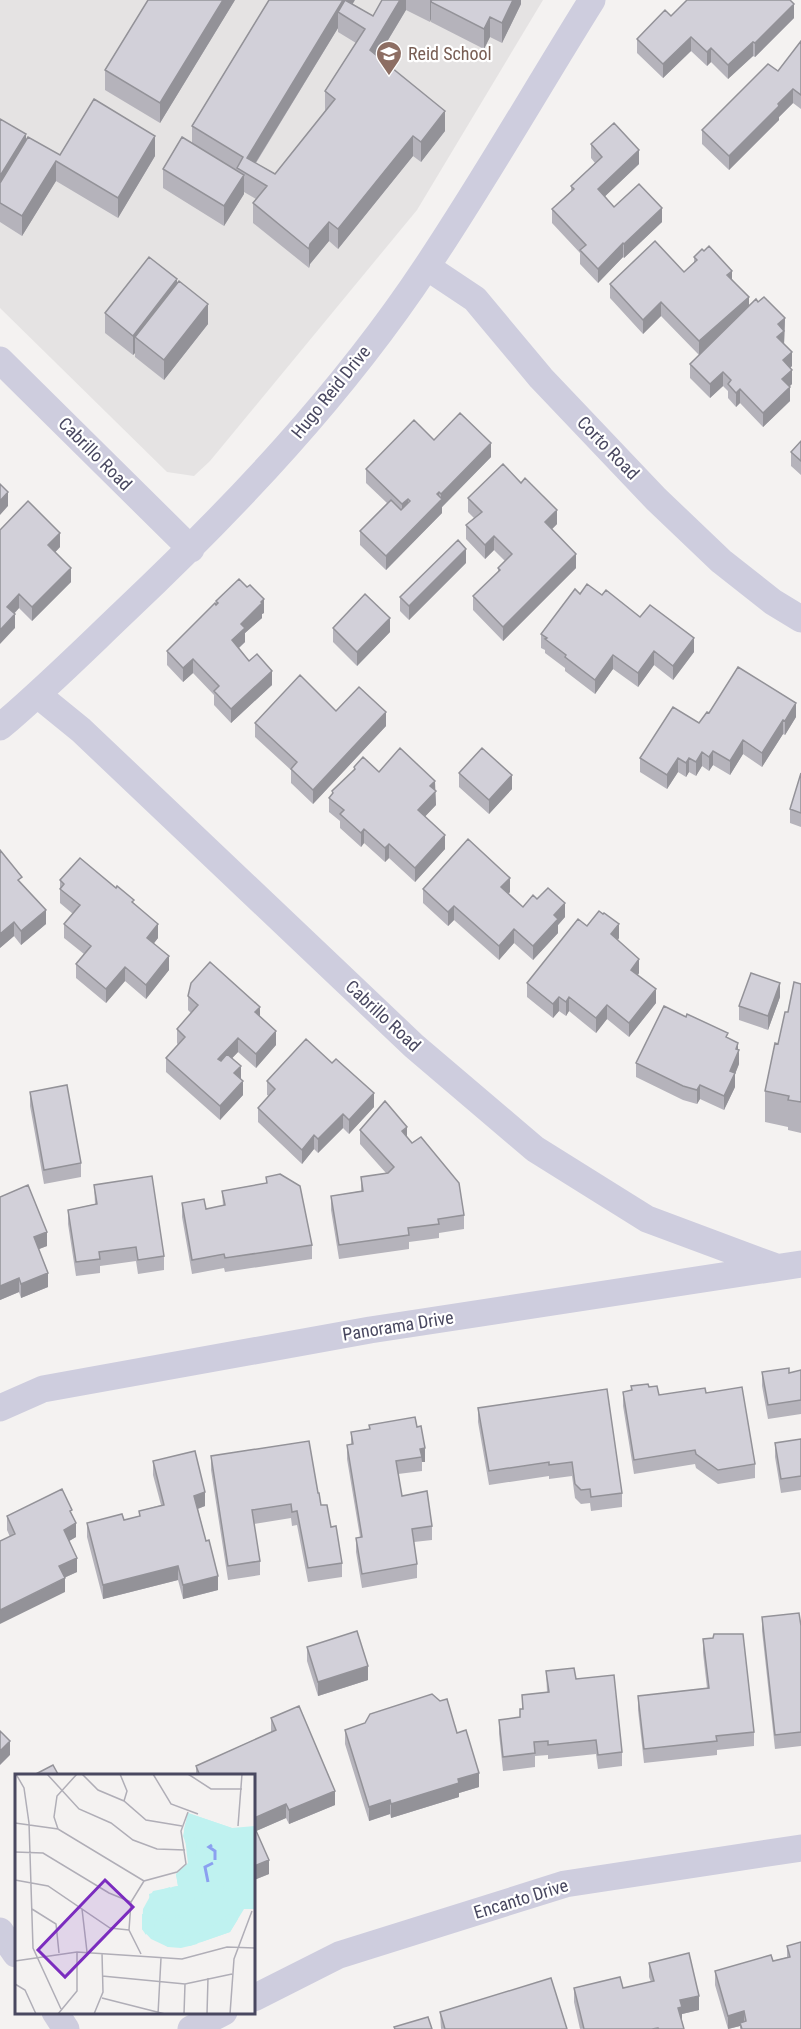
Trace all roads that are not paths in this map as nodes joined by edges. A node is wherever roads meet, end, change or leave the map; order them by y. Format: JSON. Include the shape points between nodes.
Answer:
{"nodes":[{"id":1,"x":592,"y":0,"type":"edge"},
{"id":2,"x":427,"y":267,"type":"junction"},
{"id":3,"x":0,"y":360,"type":"edge"},
{"id":4,"x":190,"y":549,"type":"junction"},
{"id":5,"x":801,"y":619,"type":"edge"},
{"id":6,"x":38,"y":695,"type":"junction"},
{"id":7,"x":0,"y":727,"type":"edge"},
{"id":8,"x":788,"y":1265,"type":"edge"},
{"id":9,"x":0,"y":1408,"type":"edge"},
{"id":10,"x":801,"y":1848,"type":"edge"},
{"id":11,"x":0,"y":1931,"type":"edge"},
{"id":12,"x":15,"y":1953,"type":"edge"},
{"id":13,"x":255,"y":1997,"type":"edge"},
{"id":14,"x":56,"y":2014,"type":"edge"},
{"id":15,"x":222,"y":2014,"type":"edge"},
{"id":16,"x":66,"y":2029,"type":"edge"},
{"id":17,"x":191,"y":2029,"type":"edge"}],
"edges":[{"from":1,"to":2,"type":"street","name":"Hugo Reid Drive"},
{"from":2,"to":4,"type":"street","name":"Hugo Reid Drive","via":[[275,461]]},
{"from":2,"to":5,"type":"street","name":"Corto Road","via":[[475,299],[549,386],[721,561]]},
{"from":3,"to":4,"type":"street","name":"Cabrillo Road"},
{"from":4,"to":6,"type":"street","name":"Hugo Reid Drive"},
{"from":6,"to":7,"type":"street","name":"Hugo Reid Drive"},
{"from":6,"to":8,"type":"street","name":"Cabrillo Road","via":[[81,730],[414,1046],[535,1149],[647,1219]]},
{"from":8,"to":9,"type":"street","name":"Panorama Drive","via":[[370,1330],[43,1389]]},
{"from":10,"to":13,"type":"street","name":"Encanto Drive","via":[[565,1884],[339,1955]]},
{"from":11,"to":12,"type":"street"},
{"from":14,"to":16,"type":"street"},
{"from":15,"to":17,"type":"street"}]}
